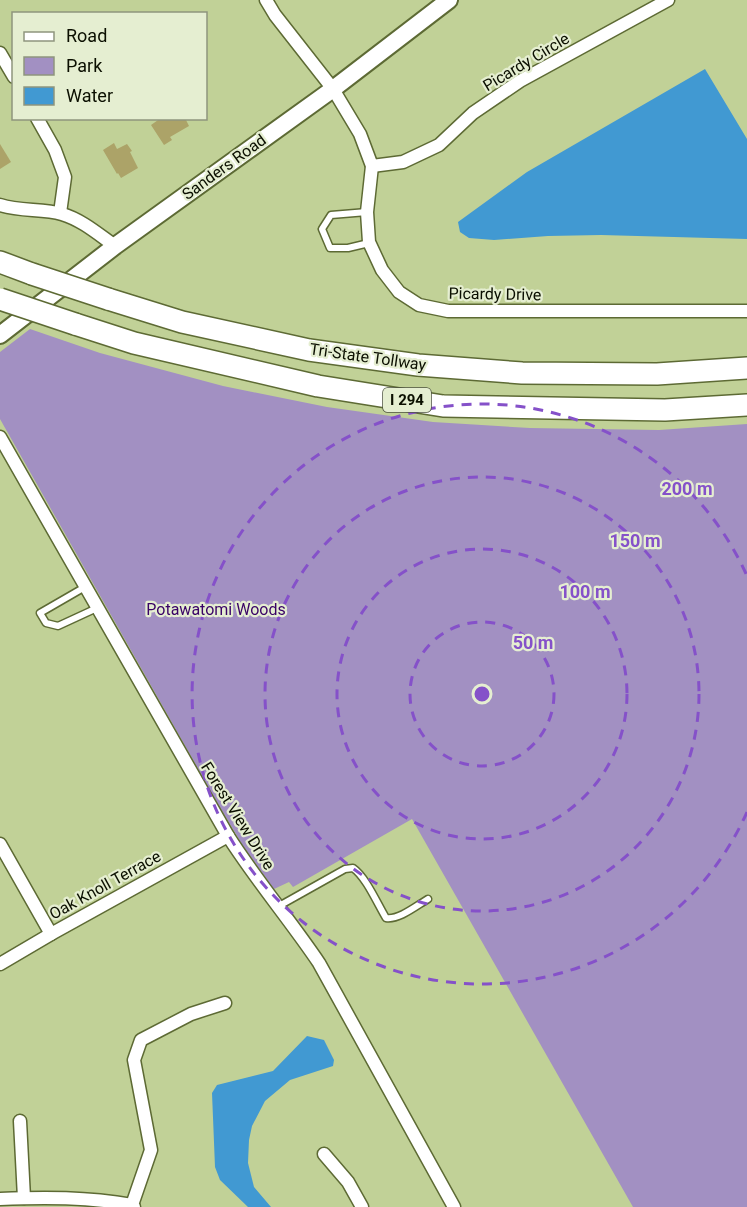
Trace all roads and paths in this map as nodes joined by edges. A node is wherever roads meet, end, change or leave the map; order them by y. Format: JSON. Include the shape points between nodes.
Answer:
{"nodes":[{"id":1,"x":266,"y":0,"type":"edge"},
{"id":2,"x":449,"y":0,"type":"edge"},
{"id":3,"x":668,"y":0,"type":"edge"},
{"id":4,"x":0,"y":53,"type":"edge"},
{"id":5,"x":12,"y":74,"type":"edge"},
{"id":6,"x":333,"y":89,"type":"junction"},
{"id":7,"x":38,"y":120,"type":"edge"},
{"id":8,"x":372,"y":166,"type":"junction"},
{"id":9,"x":0,"y":205,"type":"edge"},
{"id":10,"x":60,"y":213,"type":"junction"},
{"id":11,"x":368,"y":213,"type":"junction"},
{"id":12,"x":369,"y":242,"type":"junction"},
{"id":13,"x":115,"y":246,"type":"junction"},
{"id":14,"x":0,"y":262,"type":"edge"},
{"id":15,"x":0,"y":299,"type":"edge"},
{"id":16,"x":747,"y":311,"type":"edge"},
{"id":17,"x":0,"y":335,"type":"edge"},
{"id":18,"x":747,"y":368,"type":"edge"},
{"id":19,"x":747,"y":405,"type":"edge"},
{"id":20,"x":0,"y":437,"type":"edge"},
{"id":21,"x":85,"y":587,"type":"junction"},
{"id":22,"x":97,"y":608,"type":"junction"},
{"id":23,"x":228,"y":836,"type":"junction"},
{"id":24,"x":0,"y":844,"type":"edge"},
{"id":25,"x":428,"y":899,"type":"dead end"},
{"id":26,"x":278,"y":906,"type":"junction"},
{"id":27,"x":51,"y":934,"type":"junction"},
{"id":28,"x":0,"y":964,"type":"edge"},
{"id":29,"x":225,"y":1003,"type":"dead end"},
{"id":30,"x":20,"y":1121,"type":"dead end"},
{"id":31,"x":324,"y":1154,"type":"dead end"},
{"id":32,"x":24,"y":1198,"type":"junction"},
{"id":33,"x":0,"y":1199,"type":"edge"},
{"id":34,"x":40,"y":1202,"type":"edge"},
{"id":35,"x":73,"y":1203,"type":"edge"},
{"id":36,"x":133,"y":1206,"type":"edge"},
{"id":37,"x":362,"y":1207,"type":"edge"},
{"id":38,"x":454,"y":1207,"type":"edge"}],
"edges":[{"from":1,"to":6,"type":"street","name":"Picardy Drive"},
{"from":2,"to":6,"type":"main road","name":"Sanders Road"},
{"from":3,"to":8,"type":"street","name":"Picardy Circle","via":[[520,81],[473,113],[439,145],[404,162]]},
{"from":4,"to":5,"type":"street"},
{"from":6,"to":8,"type":"street","name":"Picardy Drive","via":[[360,134]]},
{"from":6,"to":13,"type":"main road","name":"Sanders Road"},
{"from":7,"to":10,"type":"street","via":[[65,177]]},
{"from":8,"to":11,"type":"street","name":"Picardy Drive"},
{"from":9,"to":10,"type":"street"},
{"from":10,"to":13,"type":"street"},
{"from":11,"to":12,"type":"street","name":"Picardy Drive"},
{"from":11,"to":12,"type":"lane","via":[[331,215],[322,230],[330,248]]},
{"from":12,"to":16,"type":"street","name":"Picardy Drive","via":[[382,270],[399,292],[419,305],[448,311]]},
{"from":13,"to":17,"type":"main road","name":"Sanders Road"},
{"from":14,"to":18,"type":"highway","name":"Tri-State Tollway","number":"I 294","bridge":true,"via":[[182,322],[309,350],[418,365],[522,373],[657,374]]},
{"from":15,"to":19,"type":"highway","name":"Tri-State Tollway","number":"I 294","bridge":true,"via":[[134,343],[318,386],[443,406],[665,410]]},
{"from":20,"to":21,"type":"street","name":"Forest View Drive"},
{"from":21,"to":22,"type":"street","name":"Forest View Drive"},
{"from":21,"to":22,"type":"lane","via":[[40,613],[46,623],[58,626]]},
{"from":22,"to":23,"type":"street","name":"Forest View Drive"},
{"from":23,"to":26,"type":"street","name":"Forest View Drive"},
{"from":23,"to":27,"type":"street","name":"Oak Knoll Terrace"},
{"from":24,"to":27,"type":"street"},
{"from":25,"to":26,"type":"lane","via":[[398,916],[386,918],[352,868]]},
{"from":26,"to":38,"type":"street","name":"Forest View Drive","via":[[319,963]]},
{"from":27,"to":28,"type":"street","name":"Oak Knoll Terrace"},
{"from":29,"to":36,"type":"street","via":[[191,1014],[141,1040],[134,1060],[151,1150]]},
{"from":30,"to":32,"type":"street"},
{"from":31,"to":37,"type":"street","via":[[348,1182]]},
{"from":32,"to":33,"type":"street"},
{"from":32,"to":34,"type":"street"},
{"from":34,"to":35,"type":"street"},
{"from":35,"to":36,"type":"street","via":[[105,1200]]}]}
